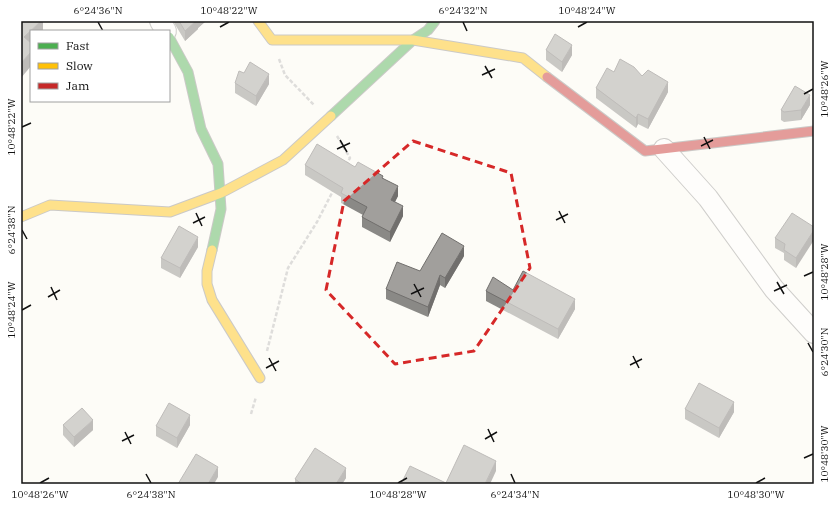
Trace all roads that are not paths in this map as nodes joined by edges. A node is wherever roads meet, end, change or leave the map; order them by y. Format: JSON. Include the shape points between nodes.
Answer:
{"nodes":[{"id":1,"x":160,"y":21,"type":"edge"},
{"id":2,"x":258,"y":21,"type":"edge"},
{"id":3,"x":436,"y":21,"type":"edge"},
{"id":4,"x":165,"y":30,"type":"edge"},
{"id":5,"x":170,"y":39,"type":"edge"},
{"id":6,"x":413,"y":40,"type":"junction"},
{"id":7,"x":814,"y":131,"type":"edge"},
{"id":8,"x":664,"y":149,"type":"junction"},
{"id":9,"x":221,"y":193,"type":"junction"},
{"id":10,"x":21,"y":217,"type":"edge"},
{"id":11,"x":814,"y":333,"type":"edge"},
{"id":12,"x":260,"y":378,"type":"road end"}],
"edges":[{"from":1,"to":4,"type":"street"},
{"from":2,"to":6,"type":"street","via":[[272,40]]},
{"from":3,"to":6,"type":"street"},
{"from":5,"to":9,"type":"street","via":[[188,72],[202,129],[218,164]]},
{"from":6,"to":8,"type":"street","via":[[523,58],[645,151]]},
{"from":6,"to":9,"type":"street","via":[[283,160]]},
{"from":7,"to":8,"type":"street"},
{"from":8,"to":11,"type":"street","via":[[708,198],[774,289]]},
{"from":9,"to":10,"type":"street","via":[[170,212],[50,206]]},
{"from":9,"to":12,"type":"street","via":[[221,209],[207,271],[207,284],[212,300]]}]}
